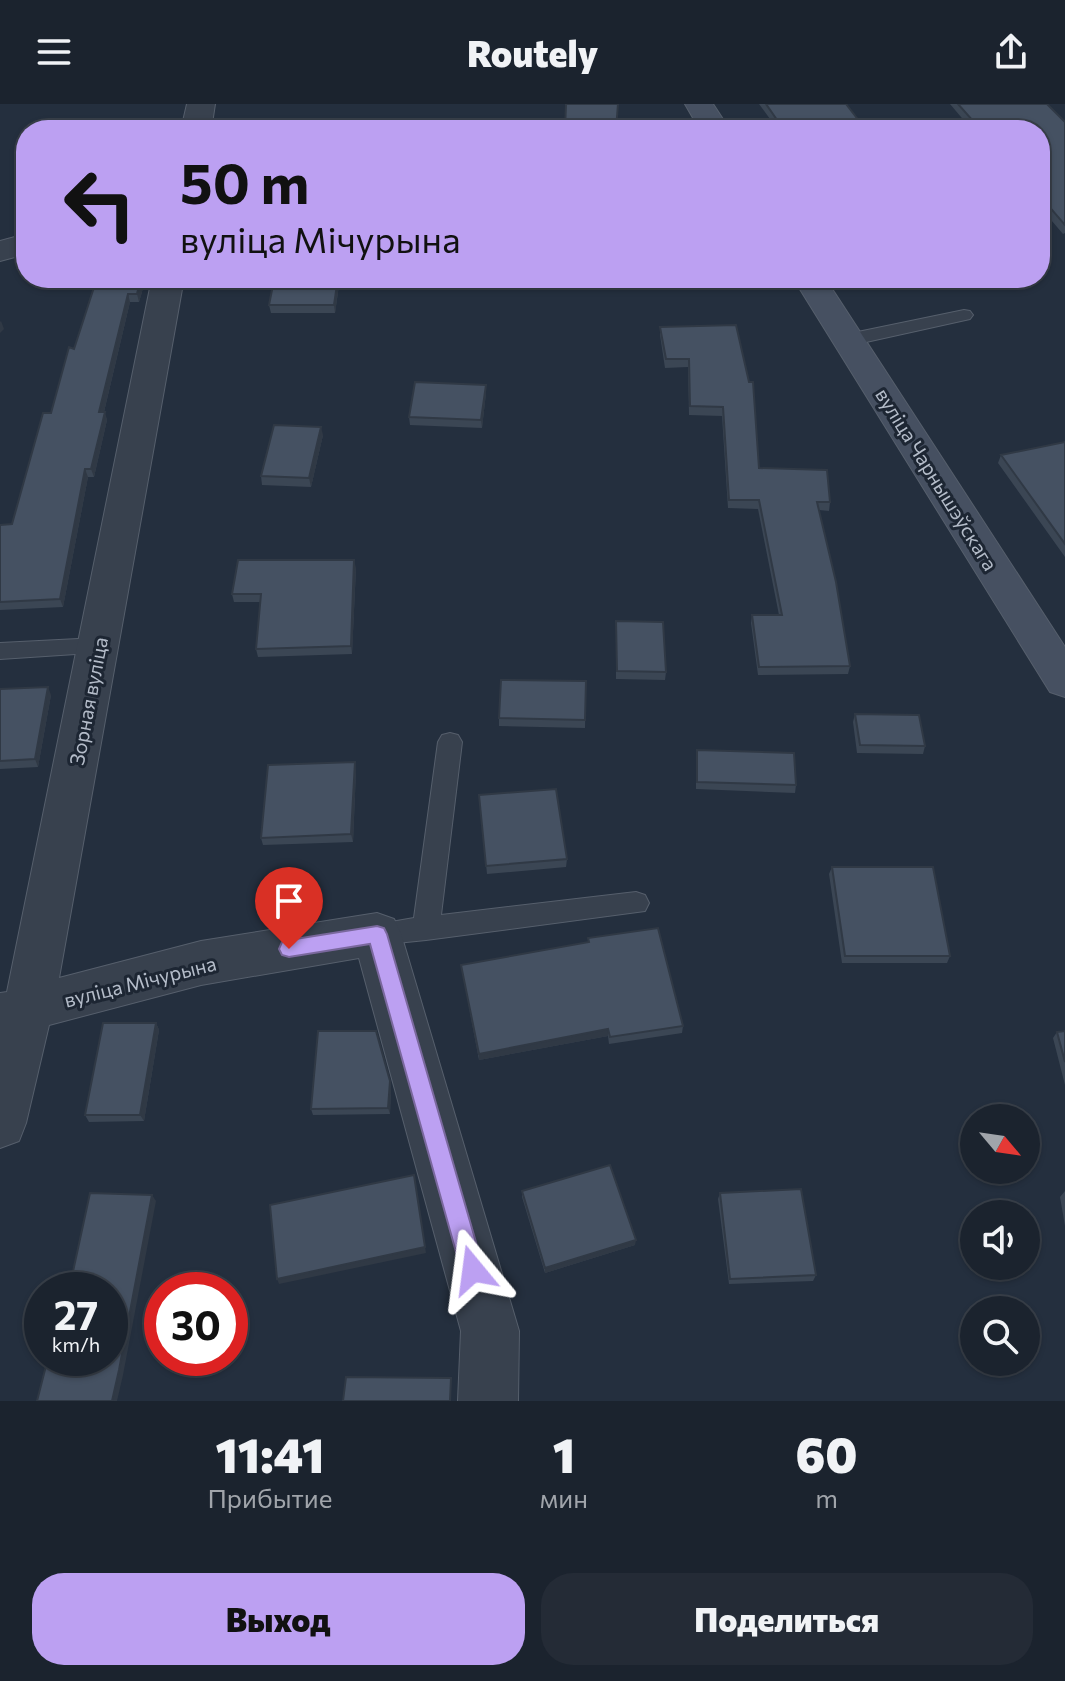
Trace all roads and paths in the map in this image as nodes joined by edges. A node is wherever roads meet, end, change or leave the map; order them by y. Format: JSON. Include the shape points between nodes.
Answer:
{"nodes":[{"id":1,"x":166,"y":288,"type":"edge"},
{"id":2,"x":815,"y":288,"type":"edge"},
{"id":3,"x":964,"y":315,"type":"dead end"},
{"id":4,"x":848,"y":340,"type":"junction"},
{"id":5,"x":98,"y":646,"type":"junction"},
{"id":6,"x":0,"y":651,"type":"edge"},
{"id":7,"x":1065,"y":681,"type":"edge"},
{"id":8,"x":450,"y":742,"type":"dead end"},
{"id":9,"x":636,"y":903,"type":"dead end"},
{"id":10,"x":401,"y":932,"type":"junction"},
{"id":11,"x":14,"y":1013,"type":"edge"},
{"id":12,"x":0,"y":1123,"type":"edge"},
{"id":13,"x":488,"y":1401,"type":"edge"}],
"edges":[{"from":1,"to":5,"type":"street","name":"Зорная вуліца"},
{"from":2,"to":4,"type":"main road","name":"вуліца Чарнышэўскага"},
{"from":3,"to":4,"type":"lane"},
{"from":4,"to":7,"type":"main road","name":"вуліца Чарнышэўскага"},
{"from":5,"to":6,"type":"lane"},
{"from":5,"to":11,"type":"street","name":"Зорная вуліца"},
{"from":8,"to":10,"type":"lane"},
{"from":9,"to":10,"type":"lane"},
{"from":10,"to":11,"type":"street","name":"вуліца Мічурына","via":[[201,963]]},
{"from":10,"to":13,"type":"street","via":[[490,1331]]},
{"from":11,"to":12,"type":"street","name":"Зорная вуліца"}]}
